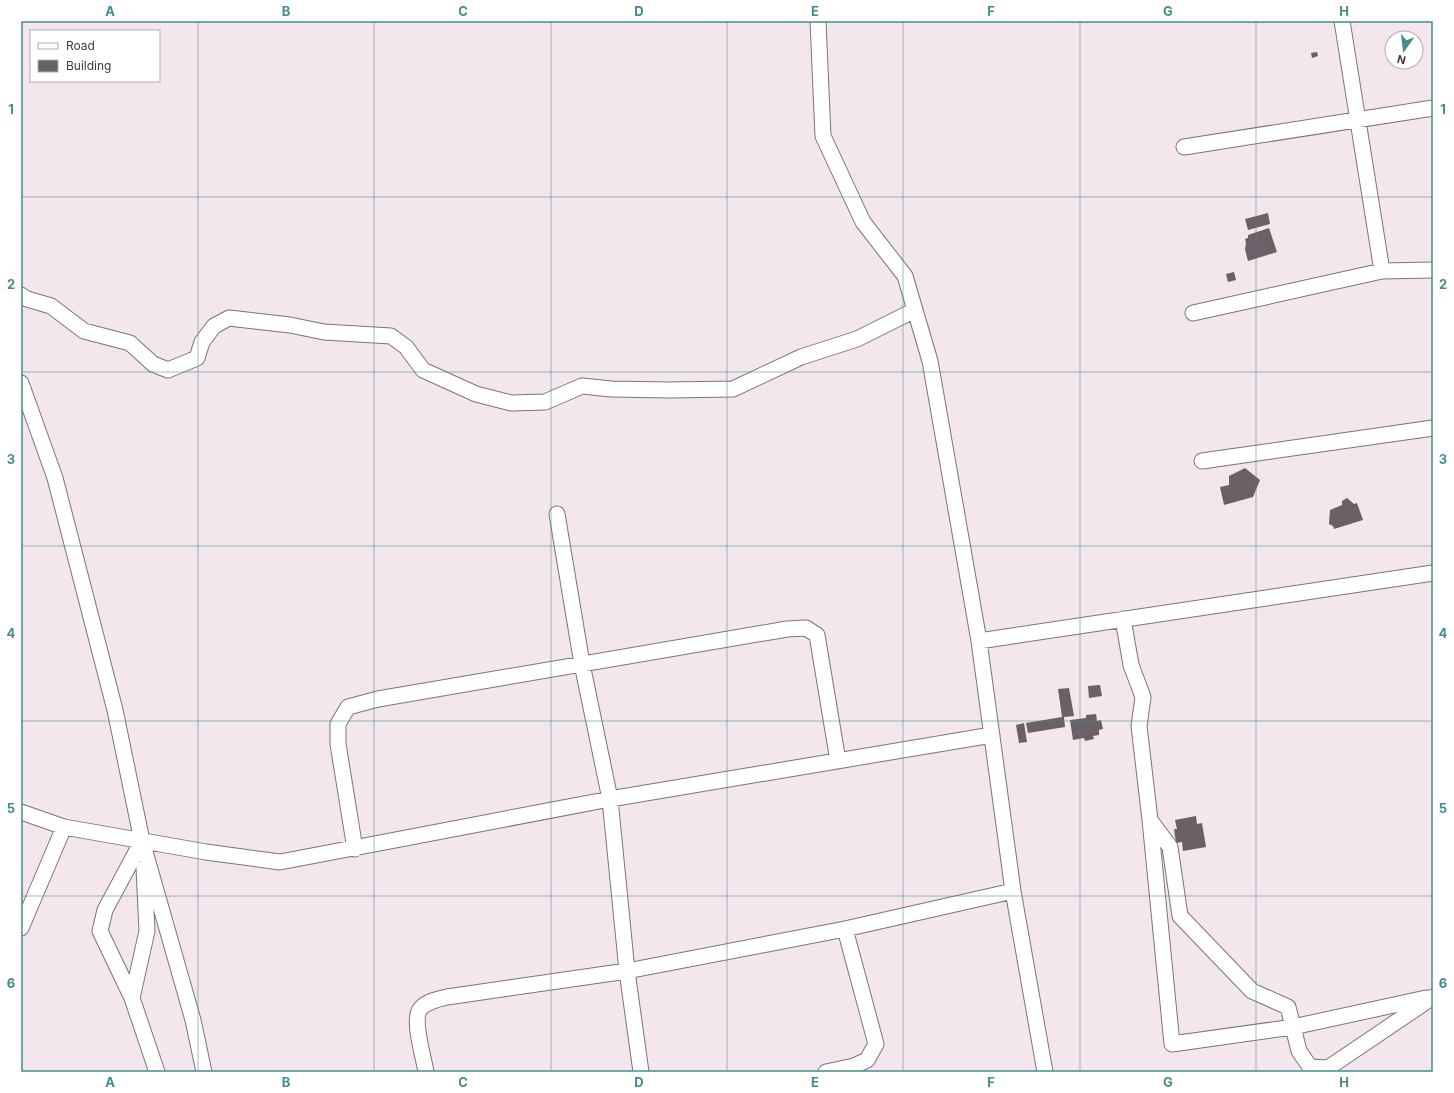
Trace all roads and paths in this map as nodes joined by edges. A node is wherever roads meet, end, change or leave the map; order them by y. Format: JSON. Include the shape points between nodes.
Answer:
{"nodes":[{"id":1,"x":818,"y":21,"type":"edge"},
{"id":2,"x":1342,"y":21,"type":"edge"},
{"id":3,"x":1433,"y":108,"type":"edge"},
{"id":4,"x":1357,"y":120,"type":"junction"},
{"id":5,"x":1184,"y":147,"type":"dead end"},
{"id":6,"x":1433,"y":270,"type":"edge"},
{"id":7,"x":1382,"y":271,"type":"junction"},
{"id":8,"x":21,"y":295,"type":"edge"},
{"id":9,"x":915,"y":310,"type":"junction"},
{"id":10,"x":1193,"y":313,"type":"dead end"},
{"id":11,"x":21,"y":383,"type":"edge"},
{"id":12,"x":1433,"y":428,"type":"edge"},
{"id":13,"x":1202,"y":461,"type":"dead end"},
{"id":14,"x":557,"y":514,"type":"dead end"},
{"id":15,"x":1433,"y":573,"type":"edge"},
{"id":16,"x":1123,"y":619,"type":"junction"},
{"id":17,"x":979,"y":641,"type":"junction"},
{"id":18,"x":582,"y":664,"type":"junction"},
{"id":19,"x":992,"y":735,"type":"junction"},
{"id":20,"x":838,"y":761,"type":"junction"},
{"id":21,"x":610,"y":799,"type":"junction"},
{"id":22,"x":21,"y":812,"type":"edge"},
{"id":23,"x":1150,"y":820,"type":"junction"},
{"id":24,"x":64,"y":827,"type":"junction"},
{"id":25,"x":142,"y":841,"type":"junction"},
{"id":26,"x":355,"y":848,"type":"junction"},
{"id":27,"x":1013,"y":892,"type":"junction"},
{"id":28,"x":21,"y":928,"type":"edge"},
{"id":29,"x":845,"y":929,"type":"junction"},
{"id":30,"x":627,"y":971,"type":"junction"},
{"id":31,"x":1433,"y":997,"type":"edge"},
{"id":32,"x":132,"y":998,"type":"junction"},
{"id":33,"x":1293,"y":1027,"type":"junction"},
{"id":34,"x":157,"y":1072,"type":"edge"},
{"id":35,"x":204,"y":1072,"type":"edge"},
{"id":36,"x":426,"y":1072,"type":"edge"},
{"id":37,"x":641,"y":1072,"type":"edge"},
{"id":38,"x":826,"y":1072,"type":"edge"},
{"id":39,"x":1045,"y":1072,"type":"edge"}],
"edges":[{"from":1,"to":9,"type":"street","via":[[823,136],[863,222],[905,276]]},
{"from":2,"to":4,"type":"street"},
{"from":3,"to":4,"type":"street"},
{"from":4,"to":5,"type":"street"},
{"from":4,"to":7,"type":"street"},
{"from":6,"to":7,"type":"street"},
{"from":7,"to":10,"type":"street"},
{"from":8,"to":9,"type":"street","via":[[26,299],[51,306],[84,331],[130,344],[153,364],[168,370],[197,358],[202,342],[214,326],[229,318],[324,332],[391,336],[406,347],[423,370],[476,394],[511,403],[545,402],[582,386],[655,390],[733,389],[801,356],[858,339]]},
{"from":9,"to":17,"type":"street","via":[[930,361]]},
{"from":11,"to":25,"type":"street","via":[[55,478],[115,710]]},
{"from":12,"to":13,"type":"street"},
{"from":14,"to":18,"type":"street"},
{"from":15,"to":16,"type":"street"},
{"from":16,"to":17,"type":"street"},
{"from":16,"to":23,"type":"street","via":[[1131,665],[1143,697],[1139,726]]},
{"from":17,"to":19,"type":"street"},
{"from":18,"to":20,"type":"street","via":[[787,629],[806,628],[817,635]]},
{"from":18,"to":21,"type":"street"},
{"from":18,"to":26,"type":"street","via":[[378,699],[348,707],[338,724],[338,744]]},
{"from":19,"to":20,"type":"street"},
{"from":19,"to":27,"type":"street"},
{"from":20,"to":21,"type":"street"},
{"from":21,"to":26,"type":"street"},
{"from":21,"to":30,"type":"street"},
{"from":22,"to":24,"type":"street"},
{"from":23,"to":33,"type":"street","via":[[1170,847],[1180,916],[1252,991],[1288,1007]]},
{"from":23,"to":33,"type":"street","via":[[1172,1044]]},
{"from":24,"to":25,"type":"street"},
{"from":24,"to":28,"type":"street"},
{"from":25,"to":26,"type":"street","via":[[280,862]]},
{"from":25,"to":32,"type":"street","via":[[147,931]]},
{"from":25,"to":32,"type":"street","via":[[105,910],[100,931]]},
{"from":25,"to":35,"type":"street","via":[[193,1020]]},
{"from":27,"to":29,"type":"street"},
{"from":27,"to":39,"type":"street"},
{"from":29,"to":30,"type":"street"},
{"from":29,"to":38,"type":"street","via":[[876,1044],[867,1060],[854,1066]]},
{"from":30,"to":36,"type":"street","via":[[432,1001],[421,1008],[417,1022]]},
{"from":30,"to":37,"type":"street"},
{"from":31,"to":33,"type":"street"},
{"from":31,"to":33,"type":"street","via":[[1328,1068],[1310,1067],[1299,1051]]},
{"from":32,"to":34,"type":"street"}]}
